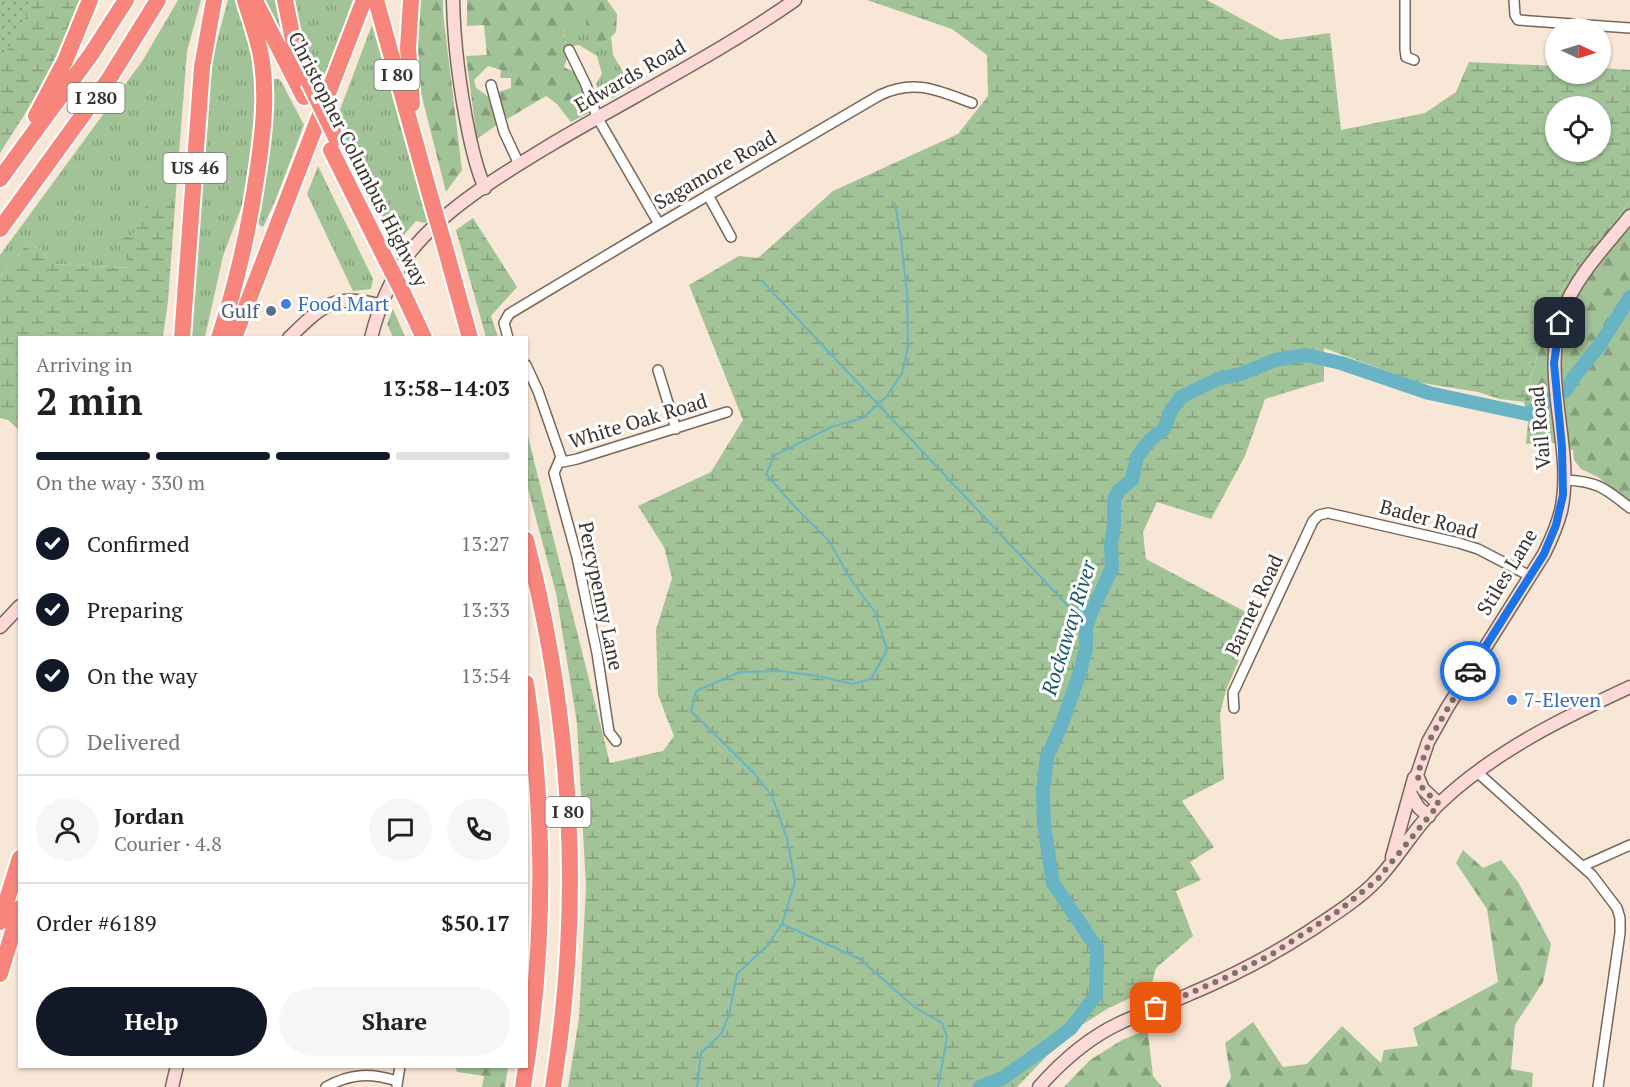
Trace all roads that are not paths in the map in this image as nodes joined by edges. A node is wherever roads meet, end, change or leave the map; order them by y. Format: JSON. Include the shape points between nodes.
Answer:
{"nodes":[{"id":1,"x":90,"y":0,"type":"edge"},
{"id":2,"x":126,"y":0,"type":"edge"},
{"id":3,"x":158,"y":0,"type":"edge"},
{"id":4,"x":170,"y":0,"type":"edge"},
{"id":5,"x":214,"y":0,"type":"edge"},
{"id":6,"x":245,"y":0,"type":"edge"},
{"id":7,"x":254,"y":0,"type":"edge"},
{"id":8,"x":285,"y":0,"type":"edge"},
{"id":9,"x":364,"y":0,"type":"edge"},
{"id":10,"x":411,"y":0,"type":"edge"},
{"id":11,"x":453,"y":0,"type":"edge"},
{"id":12,"x":795,"y":0,"type":"edge"},
{"id":13,"x":1405,"y":0,"type":"edge"},
{"id":14,"x":1514,"y":0,"type":"edge"},
{"id":15,"x":378,"y":8,"type":"edge"},
{"id":16,"x":1630,"y":28,"type":"edge"},
{"id":17,"x":139,"y":34,"type":"junction"},
{"id":18,"x":569,"y":50,"type":"dead end"},
{"id":19,"x":1414,"y":60,"type":"dead end"},
{"id":20,"x":491,"y":85,"type":"dead end"},
{"id":21,"x":307,"y":89,"type":"junction"},
{"id":22,"x":972,"y":103,"type":"dead end"},
{"id":23,"x":597,"y":117,"type":"junction"},
{"id":24,"x":413,"y":135,"type":"junction"},
{"id":25,"x":519,"y":164,"type":"junction"},
{"id":26,"x":0,"y":172,"type":"edge"},
{"id":27,"x":0,"y":179,"type":"edge"},
{"id":28,"x":485,"y":188,"type":"junction"},
{"id":29,"x":708,"y":195,"type":"junction"},
{"id":30,"x":1630,"y":216,"type":"edge"},
{"id":31,"x":659,"y":224,"type":"junction"},
{"id":32,"x":0,"y":230,"type":"edge"},
{"id":33,"x":731,"y":237,"type":"dead end"},
{"id":34,"x":381,"y":306,"type":"junction"},
{"id":35,"x":182,"y":336,"type":"edge"},
{"id":36,"x":220,"y":336,"type":"edge"},
{"id":37,"x":235,"y":336,"type":"edge"},
{"id":38,"x":291,"y":336,"type":"edge"},
{"id":39,"x":372,"y":336,"type":"edge"},
{"id":40,"x":423,"y":336,"type":"edge"},
{"id":41,"x":469,"y":336,"type":"edge"},
{"id":42,"x":507,"y":336,"type":"edge"},
{"id":43,"x":528,"y":369,"type":"edge"},
{"id":44,"x":658,"y":370,"type":"dead end"},
{"id":45,"x":727,"y":412,"type":"dead end"},
{"id":46,"x":676,"y":429,"type":"junction"},
{"id":47,"x":561,"y":457,"type":"junction"},
{"id":48,"x":1564,"y":480,"type":"junction"},
{"id":49,"x":1630,"y":508,"type":"edge"},
{"id":50,"x":1316,"y":519,"type":"joint"},
{"id":51,"x":528,"y":548,"type":"edge"},
{"id":52,"x":1530,"y":576,"type":"junction"},
{"id":53,"x":18,"y":608,"type":"edge"},
{"id":54,"x":0,"y":627,"type":"edge"},
{"id":55,"x":1630,"y":687,"type":"edge"},
{"id":56,"x":528,"y":700,"type":"edge"},
{"id":57,"x":1234,"y":708,"type":"dead end"},
{"id":58,"x":616,"y":741,"type":"dead end"},
{"id":59,"x":1477,"y":772,"type":"junction"},
{"id":60,"x":1417,"y":775,"type":"junction"},
{"id":61,"x":1410,"y":793,"type":"junction"},
{"id":62,"x":1439,"y":804,"type":"junction"},
{"id":63,"x":1429,"y":816,"type":"junction"},
{"id":64,"x":1630,"y":845,"type":"edge"},
{"id":65,"x":1391,"y":863,"type":"junction"},
{"id":66,"x":18,"y":864,"type":"edge"},
{"id":67,"x":1583,"y":866,"type":"junction"},
{"id":68,"x":18,"y":915,"type":"edge"},
{"id":69,"x":0,"y":922,"type":"edge"},
{"id":70,"x":0,"y":974,"type":"edge"},
{"id":71,"x":528,"y":1049,"type":"edge"},
{"id":72,"x":177,"y":1068,"type":"edge"},
{"id":73,"x":400,"y":1068,"type":"edge"},
{"id":74,"x":526,"y":1068,"type":"edge"},
{"id":75,"x":397,"y":1084,"type":"edge"},
{"id":76,"x":172,"y":1087,"type":"edge"},
{"id":77,"x":326,"y":1087,"type":"edge"},
{"id":78,"x":523,"y":1087,"type":"edge"},
{"id":79,"x":553,"y":1087,"type":"edge"},
{"id":80,"x":1039,"y":1087,"type":"edge"},
{"id":81,"x":1598,"y":1087,"type":"edge"}],
"edges":[{"from":1,"to":26,"type":"highway","via":[[77,37],[45,100]]},
{"from":2,"to":27,"type":"highway","via":[[93,53]]},
{"from":3,"to":17,"type":"highway"},
{"from":4,"to":17,"type":"highway","via":[[150,29]]},
{"from":5,"to":35,"type":"highway","number":"US 46","via":[[202,67]]},
{"from":6,"to":36,"type":"highway","via":[[262,63],[263,123],[245,243]]},
{"from":7,"to":21,"type":"highway","name":"Christopher Columbus Highway"},
{"from":8,"to":21,"type":"highway"},
{"from":9,"to":37,"type":"highway"},
{"from":10,"to":24,"type":"highway","via":[[408,48]]},
{"from":11,"to":28,"type":"street","via":[[462,96],[477,169]]},
{"from":12,"to":23,"type":"street","name":"Edwards Road"},
{"from":13,"to":19,"type":"street","via":[[1406,57]]},
{"from":14,"to":16,"type":"street","via":[[1518,20]]},
{"from":15,"to":24,"type":"highway","name":"Christopher Columbus Highway","number":"I 80"},
{"from":17,"to":32,"type":"highway","number":"I 280"},
{"from":18,"to":23,"type":"street"},
{"from":20,"to":25,"type":"street","via":[[504,132]]},
{"from":21,"to":40,"type":"highway","name":"Christopher Columbus Highway","bridge":true,"via":[[369,206],[369,225]]},
{"from":22,"to":29,"type":"street","name":"Sagamore Road","via":[[924,87],[889,91]]},
{"from":23,"to":25,"type":"street","name":"Edwards Road"},
{"from":23,"to":31,"type":"street"},
{"from":24,"to":41,"type":"highway","name":"Christopher Columbus Highway","number":"I 80","bridge":true},
{"from":25,"to":28,"type":"street","name":"Edwards Road"},
{"from":28,"to":34,"type":"street","name":"Edwards Road","via":[[428,232],[411,251]]},
{"from":29,"to":31,"type":"street","name":"Sagamore Road"},
{"from":29,"to":33,"type":"street"},
{"from":30,"to":48,"type":"street","name":"Vail Road","via":[[1584,274],[1563,312],[1554,374]]},
{"from":31,"to":42,"type":"street","name":"Sagamore Road","via":[[509,314],[504,323]]},
{"from":34,"to":38,"type":"street","via":[[356,300],[335,303],[315,314]]},
{"from":34,"to":39,"type":"street","name":"Edwards Road"},
{"from":43,"to":47,"type":"street"},
{"from":44,"to":46,"type":"street"},
{"from":45,"to":46,"type":"street","name":"White Oak Road"},
{"from":46,"to":47,"type":"street","name":"White Oak Road","via":[[577,459],[563,462]]},
{"from":47,"to":58,"type":"street","name":"Percypenny Lane","via":[[555,468],[555,481],[577,557],[609,732]]},
{"from":48,"to":49,"type":"street","via":[[1599,485]]},
{"from":48,"to":52,"type":"street","name":"Stiles Lane","via":[[1552,538]]},
{"from":50,"to":52,"type":"street","name":"Bader Road","via":[[1328,513],[1459,543]]},
{"from":50,"to":57,"type":"street","name":"Barnet Road","via":[[1233,693]]},
{"from":51,"to":79,"type":"highway","number":"I 80","via":[[552,660],[568,801],[567,962]]},
{"from":52,"to":60,"type":"street","name":"Stiles Lane","via":[[1447,708],[1428,742]]},
{"from":53,"to":54,"type":"street"},
{"from":55,"to":59,"type":"street","via":[[1533,735]]},
{"from":56,"to":71,"type":"highway","number":"I 80","via":[[538,785],[541,877]]},
{"from":59,"to":62,"type":"street"},
{"from":59,"to":67,"type":"street"},
{"from":60,"to":61,"type":"street","name":"Stiles Lane"},
{"from":60,"to":62,"type":"street","via":[[1423,789]]},
{"from":61,"to":63,"type":"street"},
{"from":61,"to":65,"type":"street","name":"Stiles Lane"},
{"from":62,"to":63,"type":"street"},
{"from":63,"to":65,"type":"street"},
{"from":64,"to":67,"type":"street"},
{"from":65,"to":80,"type":"street","via":[[1360,895],[1309,932],[1229,976],[1101,1033],[1067,1058]]},
{"from":66,"to":69,"type":"highway"},
{"from":67,"to":81,"type":"street","via":[[1617,908],[1621,924]]},
{"from":68,"to":70,"type":"highway"},
{"from":72,"to":76,"type":"street"},
{"from":73,"to":75,"type":"street"},
{"from":74,"to":78,"type":"highway","number":"I 80"},
{"from":75,"to":77,"type":"street","via":[[378,1075],[356,1075]]}]}
